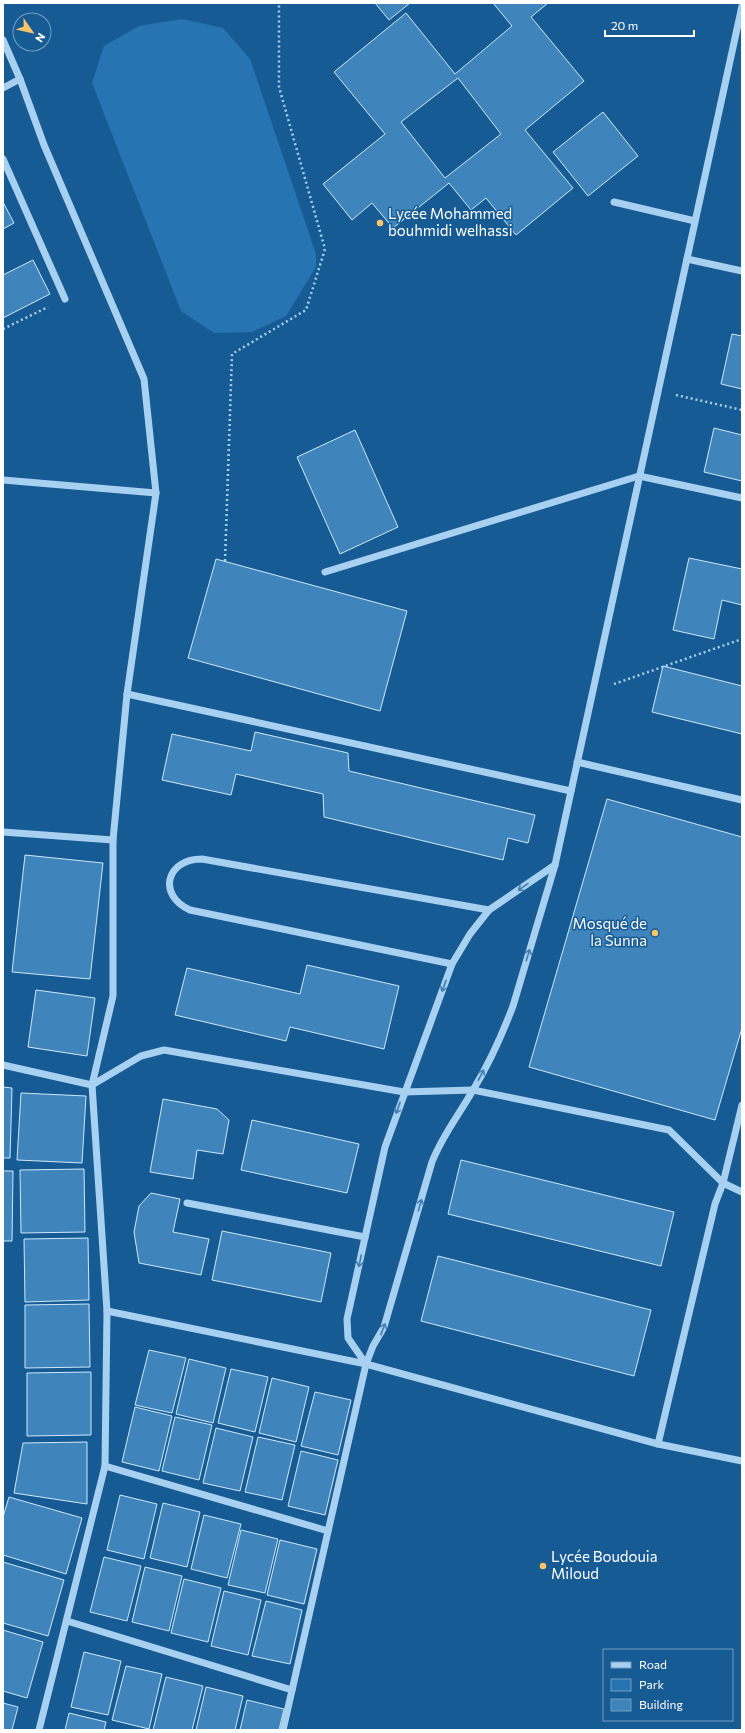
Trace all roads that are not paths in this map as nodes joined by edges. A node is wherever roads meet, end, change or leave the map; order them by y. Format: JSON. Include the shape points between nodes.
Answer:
{"nodes":[{"id":1,"x":742,"y":6,"type":"edge"},
{"id":2,"x":3,"y":40,"type":"edge"},
{"id":3,"x":20,"y":79,"type":"junction"},
{"id":4,"x":3,"y":88,"type":"edge"},
{"id":5,"x":3,"y":159,"type":"edge"},
{"id":6,"x":614,"y":202,"type":"dead end"},
{"id":7,"x":695,"y":221,"type":"junction"},
{"id":8,"x":687,"y":259,"type":"junction"},
{"id":9,"x":742,"y":271,"type":"edge"},
{"id":10,"x":65,"y":299,"type":"road end"},
{"id":11,"x":639,"y":476,"type":"junction"},
{"id":12,"x":3,"y":480,"type":"edge"},
{"id":13,"x":156,"y":493,"type":"junction"},
{"id":14,"x":742,"y":498,"type":"edge"},
{"id":15,"x":325,"y":572,"type":"dead end"},
{"id":16,"x":127,"y":694,"type":"junction"},
{"id":17,"x":577,"y":762,"type":"junction"},
{"id":18,"x":571,"y":792,"type":"junction"},
{"id":19,"x":742,"y":800,"type":"edge"},
{"id":20,"x":3,"y":832,"type":"edge"},
{"id":21,"x":113,"y":840,"type":"junction"},
{"id":22,"x":555,"y":865,"type":"junction"},
{"id":23,"x":489,"y":910,"type":"junction"},
{"id":24,"x":452,"y":964,"type":"junction"},
{"id":25,"x":3,"y":1065,"type":"edge"},
{"id":26,"x":92,"y":1085,"type":"junction"},
{"id":27,"x":473,"y":1090,"type":"junction"},
{"id":28,"x":404,"y":1092,"type":"junction"},
{"id":29,"x":742,"y":1105,"type":"edge"},
{"id":30,"x":723,"y":1183,"type":"junction"},
{"id":31,"x":742,"y":1192,"type":"edge"},
{"id":32,"x":187,"y":1203,"type":"dead end"},
{"id":33,"x":365,"y":1237,"type":"junction"},
{"id":34,"x":107,"y":1311,"type":"junction"},
{"id":35,"x":366,"y":1364,"type":"junction"},
{"id":36,"x":658,"y":1444,"type":"junction"},
{"id":37,"x":742,"y":1461,"type":"edge"},
{"id":38,"x":105,"y":1466,"type":"junction"},
{"id":39,"x":328,"y":1531,"type":"junction"},
{"id":40,"x":67,"y":1621,"type":"junction"},
{"id":41,"x":292,"y":1690,"type":"junction"},
{"id":42,"x":39,"y":1730,"type":"edge"},
{"id":43,"x":283,"y":1730,"type":"edge"}],
"edges":[{"from":1,"to":7,"type":"street"},
{"from":2,"to":3,"type":"street"},
{"from":3,"to":4,"type":"street"},
{"from":3,"to":13,"type":"street","via":[[44,145],[144,378]]},
{"from":5,"to":10,"type":"street"},
{"from":6,"to":7,"type":"street"},
{"from":7,"to":8,"type":"street"},
{"from":8,"to":9,"type":"street"},
{"from":8,"to":11,"type":"street"},
{"from":11,"to":14,"type":"street"},
{"from":11,"to":15,"type":"street"},
{"from":11,"to":17,"type":"street"},
{"from":12,"to":13,"type":"street"},
{"from":13,"to":16,"type":"street"},
{"from":16,"to":18,"type":"street"},
{"from":16,"to":21,"type":"street"},
{"from":17,"to":18,"type":"street"},
{"from":17,"to":19,"type":"street"},
{"from":18,"to":22,"type":"street"},
{"from":20,"to":21,"type":"street"},
{"from":21,"to":26,"type":"street","via":[[113,996]]},
{"from":22,"to":23,"type":"street","one_way":true},
{"from":27,"to":22,"type":"street","one_way":true,"via":[[513,1006]]},
{"from":23,"to":24,"type":"street","via":[[470,934]]},
{"from":23,"to":24,"type":"street","via":[[202,859],[190,859],[179,864],[172,873],[169,885],[172,896],[180,905],[190,910]]},
{"from":24,"to":28,"type":"street","one_way":true},
{"from":25,"to":26,"type":"street"},
{"from":26,"to":28,"type":"street","via":[[141,1056],[164,1050]]},
{"from":26,"to":34,"type":"street"},
{"from":27,"to":28,"type":"street"},
{"from":27,"to":30,"type":"street","via":[[669,1130]]},
{"from":35,"to":27,"type":"street","one_way":true,"via":[[384,1327],[434,1156]]},
{"from":28,"to":33,"type":"street","one_way":true,"via":[[385,1147]]},
{"from":29,"to":30,"type":"street"},
{"from":30,"to":31,"type":"street"},
{"from":30,"to":36,"type":"street","via":[[715,1204]]},
{"from":32,"to":33,"type":"street"},
{"from":33,"to":35,"type":"street","one_way":true,"via":[[347,1328],[348,1338]]},
{"from":34,"to":35,"type":"street"},
{"from":34,"to":38,"type":"street"},
{"from":35,"to":36,"type":"street"},
{"from":35,"to":39,"type":"street"},
{"from":36,"to":37,"type":"street"},
{"from":38,"to":39,"type":"street"},
{"from":38,"to":40,"type":"street"},
{"from":39,"to":41,"type":"street"},
{"from":40,"to":41,"type":"street"},
{"from":40,"to":42,"type":"street"},
{"from":41,"to":43,"type":"street"}]}
